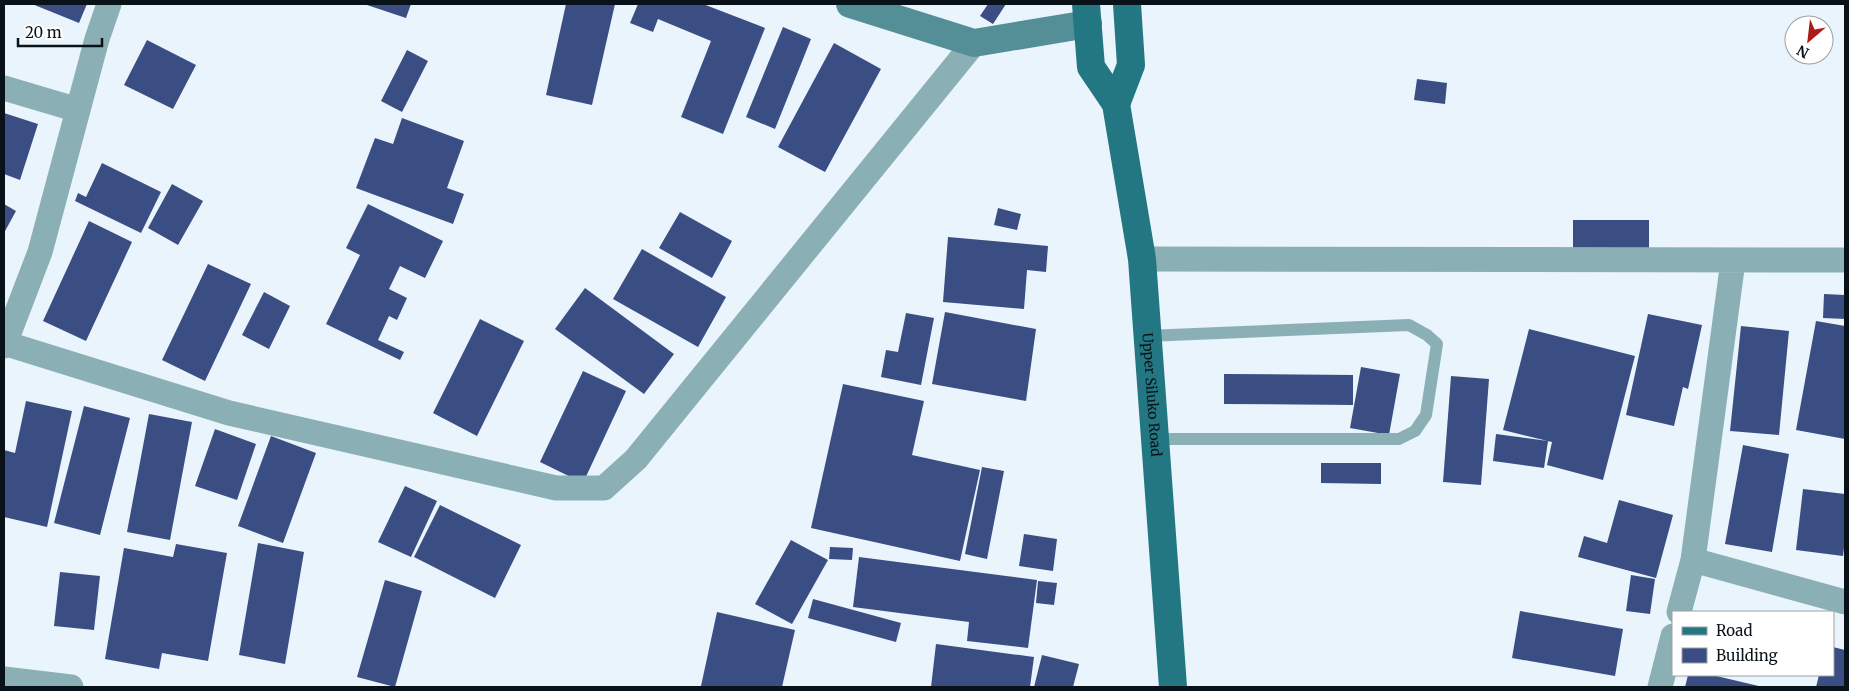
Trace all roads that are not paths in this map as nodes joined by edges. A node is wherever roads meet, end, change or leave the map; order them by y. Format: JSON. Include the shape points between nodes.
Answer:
{"nodes":[{"id":1,"x":109,"y":4,"type":"edge"},
{"id":2,"x":850,"y":4,"type":"edge"},
{"id":3,"x":1127,"y":4,"type":"edge"},
{"id":4,"x":1086,"y":14,"type":"edge"},
{"id":5,"x":974,"y":43,"type":"junction"},
{"id":6,"x":4,"y":88,"type":"edge"},
{"id":7,"x":1116,"y":104,"type":"junction"},
{"id":8,"x":78,"y":110,"type":"junction"},
{"id":9,"x":1142,"y":259,"type":"junction"},
{"id":10,"x":1845,"y":260,"type":"edge"},
{"id":11,"x":1733,"y":261,"type":"junction"},
{"id":12,"x":1147,"y":336,"type":"junction"},
{"id":13,"x":4,"y":344,"type":"edge"},
{"id":14,"x":1155,"y":439,"type":"junction"},
{"id":15,"x":1692,"y":560,"type":"junction"},
{"id":16,"x":1845,"y":602,"type":"edge"},
{"id":17,"x":1679,"y":611,"type":"edge"},
{"id":18,"x":1672,"y":640,"type":"edge"},
{"id":19,"x":4,"y":679,"type":"edge"},
{"id":20,"x":70,"y":687,"type":"edge"},
{"id":21,"x":1173,"y":687,"type":"edge"},
{"id":22,"x":1660,"y":687,"type":"edge"}],
"edges":[{"from":1,"to":8,"type":"street"},
{"from":2,"to":5,"type":"street"},
{"from":3,"to":7,"type":"main road","via":[[1131,65]]},
{"from":4,"to":5,"type":"street"},
{"from":4,"to":7,"type":"main road","name":"Upper Siluko Road","via":[[1091,67]]},
{"from":5,"to":13,"type":"street","via":[[642,451],[604,488],[556,488],[229,413]]},
{"from":6,"to":8,"type":"street"},
{"from":7,"to":9,"type":"main road","name":"Upper Siluko Road"},
{"from":8,"to":13,"type":"street","via":[[40,252]]},
{"from":9,"to":11,"type":"street"},
{"from":9,"to":12,"type":"main road","name":"Upper Siluko Road"},
{"from":10,"to":11,"type":"street"},
{"from":11,"to":15,"type":"street"},
{"from":12,"to":14,"type":"main road","name":"Upper Siluko Road"},
{"from":12,"to":14,"type":"lane","via":[[1409,325],[1437,344],[1426,414],[1415,431],[1399,439]]},
{"from":14,"to":21,"type":"main road","name":"Upper Siluko Road"},
{"from":15,"to":16,"type":"street"},
{"from":15,"to":17,"type":"street"},
{"from":18,"to":22,"type":"street"},
{"from":19,"to":20,"type":"street"}]}
